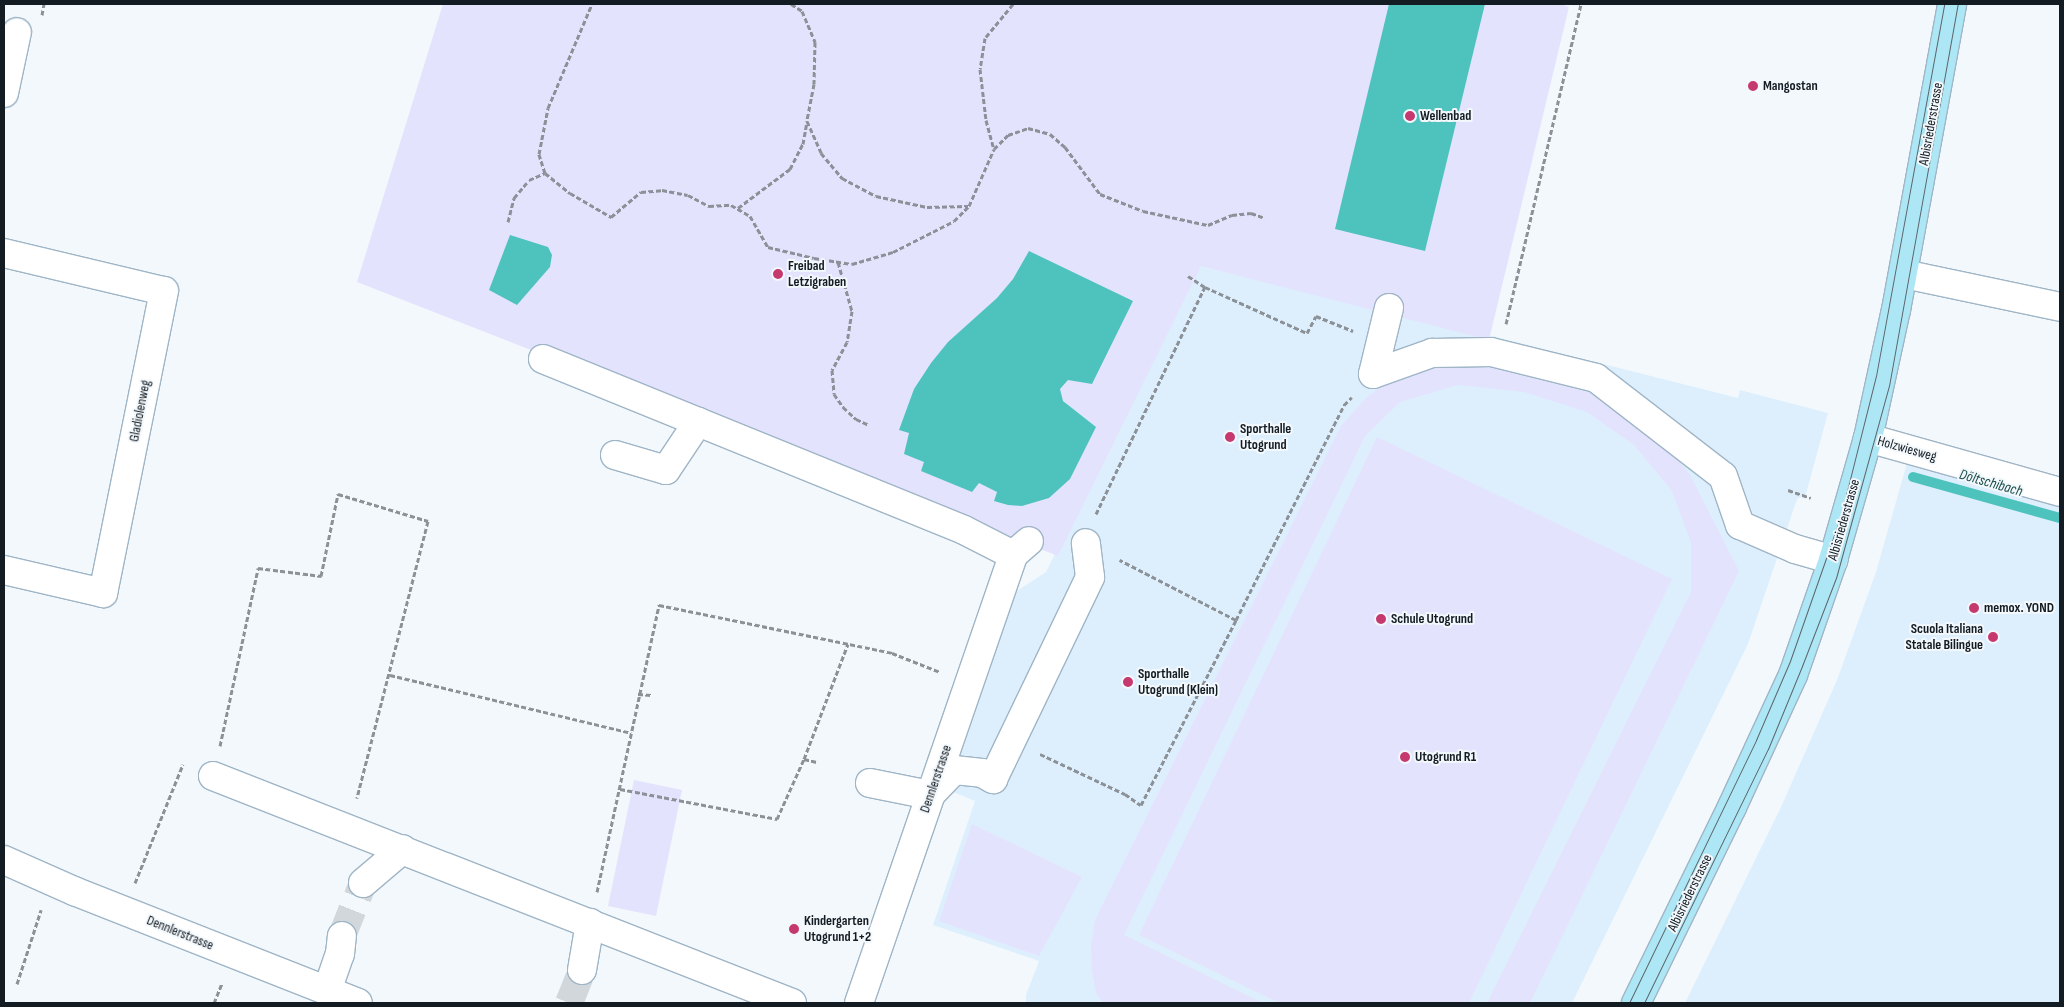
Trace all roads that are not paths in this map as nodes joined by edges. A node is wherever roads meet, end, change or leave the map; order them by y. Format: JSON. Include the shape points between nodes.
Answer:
{"nodes":[{"id":1,"x":1952,"y":4,"type":"edge"},
{"id":2,"x":17,"y":32,"type":"dead end"},
{"id":3,"x":4,"y":93,"type":"edge"},
{"id":4,"x":4,"y":253,"type":"edge"},
{"id":5,"x":1904,"y":274,"type":"junction"},
{"id":6,"x":2060,"y":307,"type":"edge"},
{"id":7,"x":1389,"y":308,"type":"dead end"},
{"id":8,"x":543,"y":359,"type":"dead end"},
{"id":9,"x":698,"y":422,"type":"junction"},
{"id":10,"x":1868,"y":438,"type":"junction"},
{"id":11,"x":615,"y":454,"type":"dead end"},
{"id":12,"x":2060,"y":492,"type":"edge"},
{"id":13,"x":1086,"y":543,"type":"road end"},
{"id":14,"x":1833,"y":560,"type":"junction"},
{"id":15,"x":4,"y":570,"type":"edge"},
{"id":16,"x":213,"y":776,"type":"road end"},
{"id":17,"x":870,"y":783,"type":"dead end"},
{"id":18,"x":930,"y":795,"type":"junction"},
{"id":19,"x":403,"y":848,"type":"junction"},
{"id":20,"x":4,"y":860,"type":"edge"},
{"id":21,"x":363,"y":883,"type":"tunnel mouth"},
{"id":22,"x":590,"y":923,"type":"junction"},
{"id":23,"x":342,"y":936,"type":"tunnel mouth"},
{"id":24,"x":582,"y":970,"type":"tunnel mouth"},
{"id":25,"x":327,"y":991,"type":"junction"},
{"id":26,"x":358,"y":1003,"type":"edge"},
{"id":27,"x":792,"y":1003,"type":"edge"},
{"id":28,"x":859,"y":1003,"type":"edge"},
{"id":29,"x":1636,"y":1003,"type":"edge"}],
"edges":[{"from":1,"to":5,"type":"main road","name":"Albisriederstrasse"},
{"from":2,"to":3,"type":"street"},
{"from":4,"to":15,"type":"street","name":"Gladiolenweg","via":[[164,290],[104,593]]},
{"from":5,"to":6,"type":"street"},
{"from":5,"to":10,"type":"main road","name":"Albisriederstrasse"},
{"from":7,"to":14,"type":"street","via":[[1373,374],[1432,353],[1491,352],[1596,378],[1723,476],[1740,525],[1780,543]]},
{"from":8,"to":9,"type":"street"},
{"from":9,"to":11,"type":"street","via":[[666,470]]},
{"from":9,"to":18,"type":"street","name":"Dennlerstrasse","via":[[964,530],[1021,548]]},
{"from":10,"to":12,"type":"street","name":"Holzwiesweg"},
{"from":10,"to":14,"type":"main road","name":"Albisriederstrasse"},
{"from":13,"to":18,"type":"street","via":[[1090,576],[993,779],[982,772],[954,770]]},
{"from":14,"to":29,"type":"main road","name":"Albisriederstrasse","via":[[1793,675]]},
{"from":16,"to":19,"type":"street"},
{"from":17,"to":18,"type":"street"},
{"from":18,"to":28,"type":"street","name":"Dennlerstrasse"},
{"from":19,"to":21,"type":"street"},
{"from":19,"to":22,"type":"street"},
{"from":20,"to":25,"type":"street","name":"Dennlerstrasse"},
{"from":22,"to":24,"type":"street"},
{"from":22,"to":27,"type":"street"},
{"from":23,"to":25,"type":"street","via":[[340,954]]},
{"from":25,"to":26,"type":"street","name":"Dennlerstrasse"}]}
